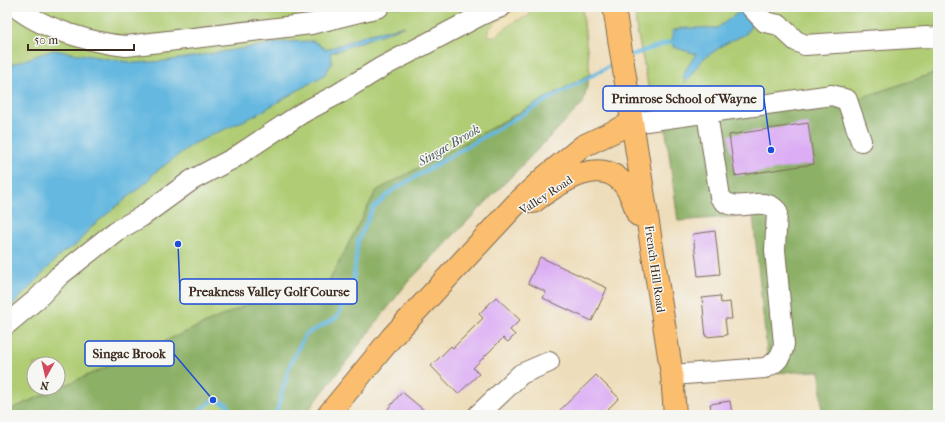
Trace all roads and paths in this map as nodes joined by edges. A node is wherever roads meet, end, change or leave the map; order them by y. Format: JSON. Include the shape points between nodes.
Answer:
{"nodes":[{"id":1,"x":16,"y":7,"type":"edge"},
{"id":2,"x":379,"y":7,"type":"edge"},
{"id":3,"x":501,"y":7,"type":"edge"},
{"id":4,"x":614,"y":7,"type":"edge"},
{"id":5,"x":751,"y":7,"type":"edge"},
{"id":6,"x":938,"y":38,"type":"edge"},
{"id":7,"x":707,"y":113,"type":"junction"},
{"id":8,"x":632,"y":123,"type":"junction"},
{"id":9,"x":861,"y":141,"type":"dead end"},
{"id":10,"x":476,"y":248,"type":"junction"},
{"id":11,"x":655,"y":274,"type":"junction"},
{"id":12,"x":7,"y":324,"type":"edge"},
{"id":13,"x":549,"y":362,"type":"dead end"},
{"id":14,"x":672,"y":375,"type":"junction"},
{"id":15,"x":328,"y":415,"type":"edge"},
{"id":16,"x":478,"y":415,"type":"edge"},
{"id":17,"x":675,"y":415,"type":"edge"}],
"edges":[{"from":1,"to":2,"type":"street","via":[[36,20],[82,38],[97,43],[126,46],[310,24]]},
{"from":3,"to":12,"type":"street","via":[[382,67],[302,113],[234,158],[192,180],[141,217],[116,231],[59,276],[38,299]]},
{"from":4,"to":8,"type":"main road","name":"French Hill Road"},
{"from":5,"to":6,"type":"street","via":[[765,22],[779,26],[796,41],[805,44]]},
{"from":7,"to":8,"type":"street"},
{"from":7,"to":9,"type":"street","via":[[832,95],[847,100]]},
{"from":7,"to":14,"type":"street","via":[[720,197],[724,204],[766,203],[773,205],[777,211],[775,242],[784,344],[780,358],[764,368]]},
{"from":8,"to":10,"type":"main road","name":"Valley Road","via":[[600,137],[568,157],[516,204]]},
{"from":8,"to":11,"type":"main road","name":"French Hill Road"},
{"from":10,"to":11,"type":"main road","name":"Valley Road","via":[[511,218],[568,180],[587,171],[599,171],[617,178],[630,192]]},
{"from":10,"to":15,"type":"main road","name":"Valley Road","via":[[392,337]]},
{"from":11,"to":14,"type":"main road","name":"French Hill Road"},
{"from":13,"to":16,"type":"street","via":[[521,374]]},
{"from":14,"to":17,"type":"main road","name":"French Hill Road"}]}
